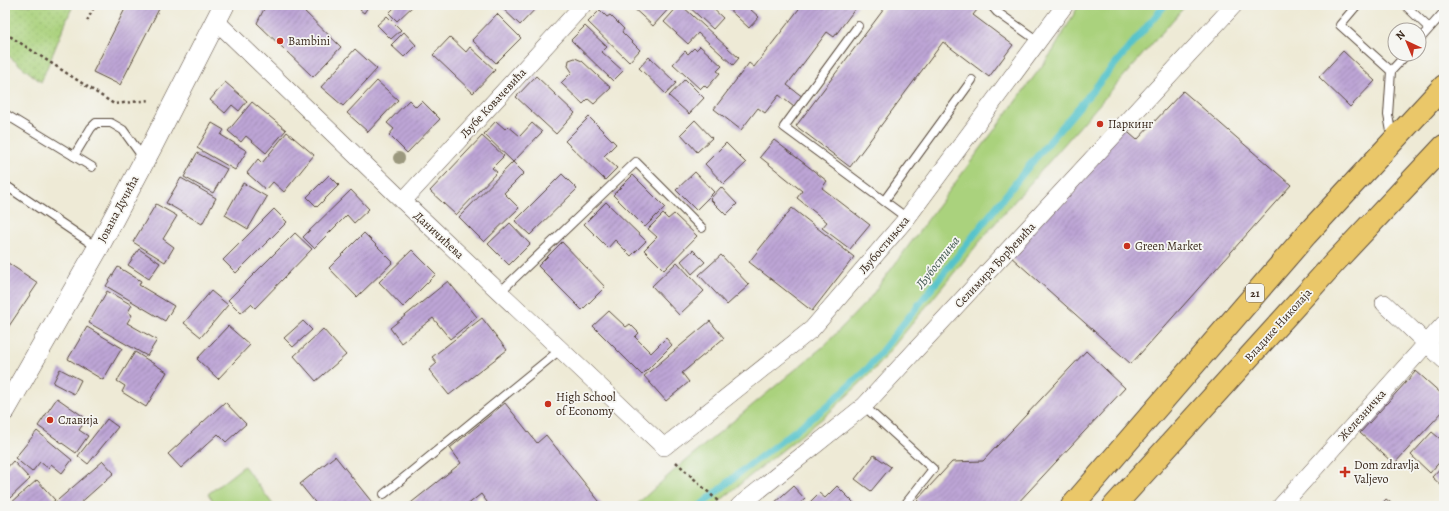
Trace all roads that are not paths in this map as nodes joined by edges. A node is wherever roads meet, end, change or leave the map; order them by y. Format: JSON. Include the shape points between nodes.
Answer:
{"nodes":[{"id":1,"x":583,"y":5,"type":"edge"},
{"id":2,"x":991,"y":5,"type":"edge"},
{"id":3,"x":1065,"y":5,"type":"edge"},
{"id":4,"x":1234,"y":5,"type":"edge"},
{"id":5,"x":1357,"y":5,"type":"edge"},
{"id":6,"x":1404,"y":5,"type":"edge"},
{"id":7,"x":1444,"y":12,"type":"edge"},
{"id":8,"x":220,"y":13,"type":"edge"},
{"id":9,"x":858,"y":26,"type":"dead end"},
{"id":10,"x":1430,"y":28,"type":"junction"},
{"id":11,"x":1427,"y":31,"type":"edge"},
{"id":12,"x":1038,"y":41,"type":"junction"},
{"id":13,"x":1399,"y":62,"type":"edge"},
{"id":14,"x":1391,"y":71,"type":"junction"},
{"id":15,"x":972,"y":80,"type":"dead end"},
{"id":16,"x":1444,"y":86,"type":"edge"},
{"id":17,"x":5,"y":114,"type":"edge"},
{"id":18,"x":1393,"y":140,"type":"junction"},
{"id":19,"x":1444,"y":146,"type":"edge"},
{"id":20,"x":74,"y":156,"type":"junction"},
{"id":21,"x":145,"y":159,"type":"junction"},
{"id":22,"x":92,"y":168,"type":"dead end"},
{"id":23,"x":5,"y":185,"type":"edge"},
{"id":24,"x":404,"y":201,"type":"junction"},
{"id":25,"x":884,"y":201,"type":"junction"},
{"id":26,"x":907,"y":218,"type":"junction"},
{"id":27,"x":702,"y":228,"type":"dead end"},
{"id":28,"x":98,"y":248,"type":"junction"},
{"id":29,"x":500,"y":292,"type":"junction"},
{"id":30,"x":1384,"y":303,"type":"dead end"},
{"id":31,"x":1444,"y":324,"type":"edge"},
{"id":32,"x":1426,"y":343,"type":"junction"},
{"id":33,"x":560,"y":349,"type":"junction"},
{"id":34,"x":1444,"y":360,"type":"edge"},
{"id":35,"x":864,"y":406,"type":"junction"},
{"id":36,"x":5,"y":410,"type":"edge"},
{"id":37,"x":664,"y":447,"type":"joint"},
{"id":38,"x":384,"y":494,"type":"dead end"},
{"id":39,"x":739,"y":506,"type":"edge"},
{"id":40,"x":904,"y":506,"type":"edge"},
{"id":41,"x":1072,"y":506,"type":"edge"},
{"id":42,"x":1114,"y":506,"type":"edge"},
{"id":43,"x":1281,"y":506,"type":"edge"}],
"edges":[{"from":1,"to":24,"type":"street","name":"Љубе Ковачевића"},
{"from":2,"to":12,"type":"lane"},
{"from":3,"to":12,"type":"street","name":"Љубостињска"},
{"from":4,"to":35,"type":"street","name":"Селимира Ђорђевића"},
{"from":5,"to":14,"type":"lane","via":[[1340,25]]},
{"from":6,"to":10,"type":"lane"},
{"from":7,"to":10,"type":"lane"},
{"from":8,"to":21,"type":"street","name":"Јована Дучића"},
{"from":8,"to":24,"type":"street","name":"Даничићева"},
{"from":9,"to":25,"type":"lane","via":[[784,127]]},
{"from":10,"to":11,"type":"lane"},
{"from":12,"to":26,"type":"street","name":"Љубостињска"},
{"from":13,"to":14,"type":"lane"},
{"from":14,"to":18,"type":"lane","via":[[1388,115]]},
{"from":15,"to":25,"type":"lane"},
{"from":16,"to":18,"type":"main road","number":"21"},
{"from":17,"to":20,"type":"lane"},
{"from":18,"to":41,"type":"main road","number":"21","via":[[1306,235]]},
{"from":19,"to":42,"type":"main road","name":"Владике Николаја"},
{"from":20,"to":21,"type":"lane","via":[[96,123],[111,123],[123,130]]},
{"from":20,"to":22,"type":"lane"},
{"from":21,"to":28,"type":"street","name":"Јована Дучића"},
{"from":23,"to":28,"type":"lane"},
{"from":24,"to":29,"type":"street","name":"Даничићева"},
{"from":25,"to":26,"type":"lane"},
{"from":26,"to":37,"type":"street","name":"Љубостињска","via":[[812,329]]},
{"from":27,"to":29,"type":"lane","via":[[636,162]]},
{"from":28,"to":36,"type":"street","name":"Јована Дучића"},
{"from":29,"to":33,"type":"street","name":"Даничићева"},
{"from":30,"to":32,"type":"street"},
{"from":31,"to":32,"type":"street","name":"Железничка"},
{"from":32,"to":34,"type":"street"},
{"from":32,"to":43,"type":"street","name":"Железничка"},
{"from":33,"to":37,"type":"street","name":"Даничићева"},
{"from":33,"to":38,"type":"lane"},
{"from":35,"to":39,"type":"street","name":"Селимира Ђорђевића"},
{"from":35,"to":40,"type":"lane","via":[[933,469]]}]}
